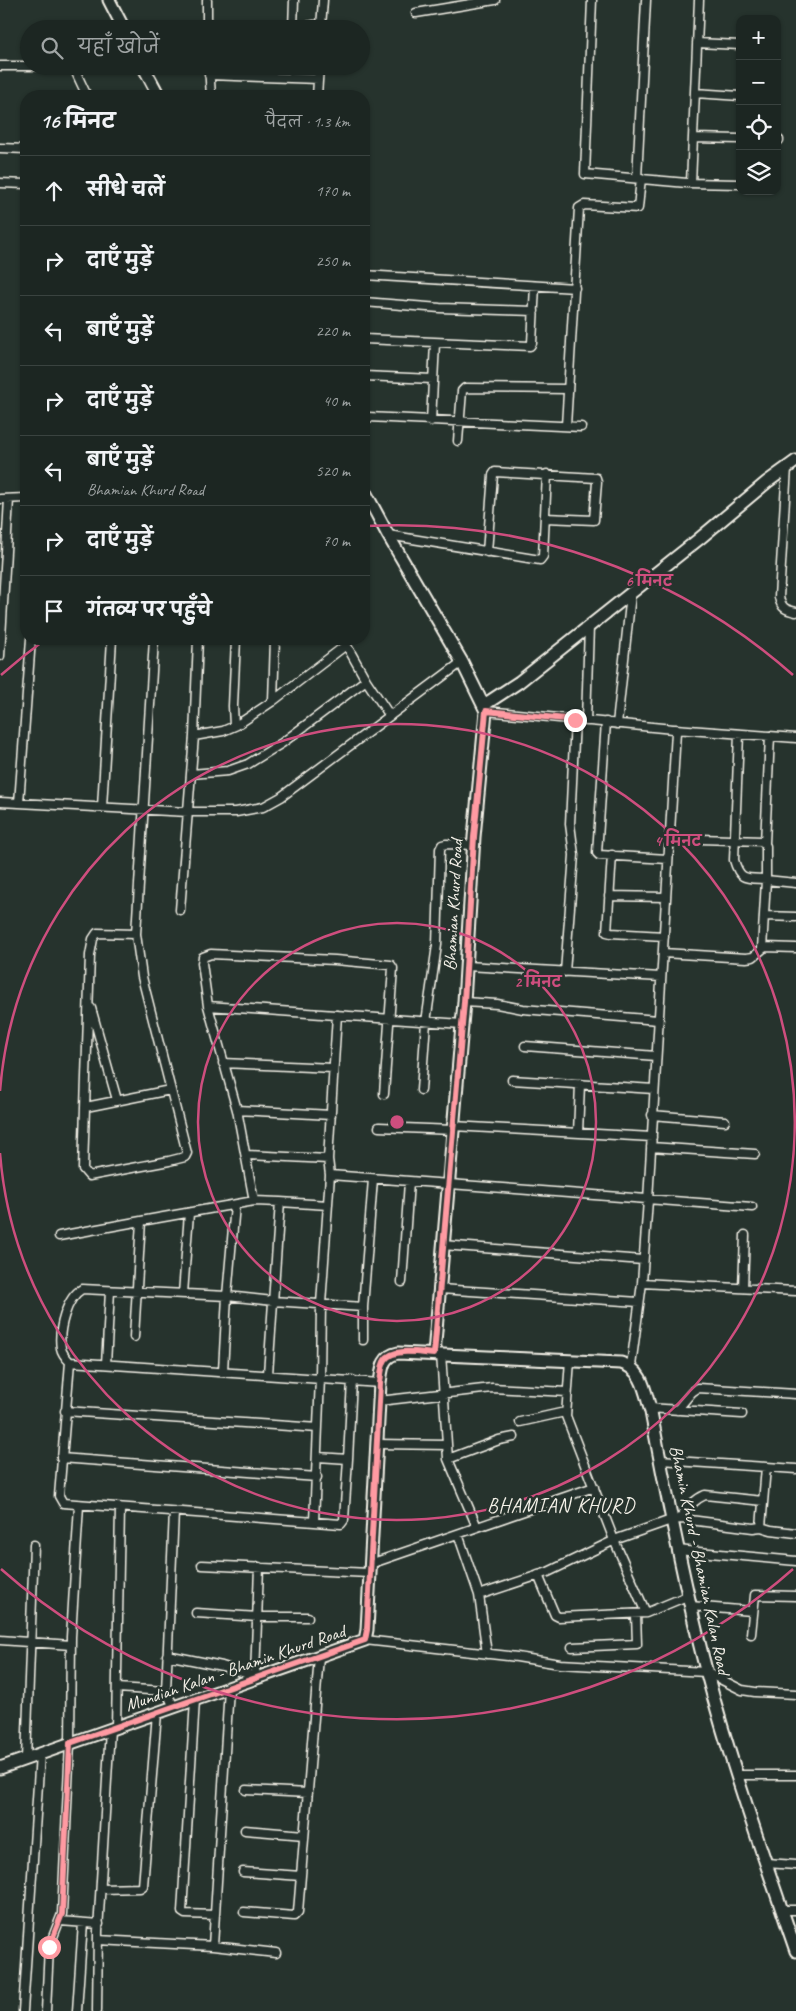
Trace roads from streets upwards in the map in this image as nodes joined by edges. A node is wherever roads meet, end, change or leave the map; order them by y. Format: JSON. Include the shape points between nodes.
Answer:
{"nodes":[{"id":1,"x":111,"y":0,"type":"edge"},
{"id":2,"x":207,"y":0,"type":"edge"},
{"id":3,"x":294,"y":0,"type":"edge"},
{"id":4,"x":323,"y":0,"type":"edge"},
{"id":5,"x":440,"y":0,"type":"edge"},
{"id":6,"x":495,"y":0,"type":"edge"},
{"id":7,"x":592,"y":0,"type":"edge"},
{"id":8,"x":646,"y":0,"type":"edge"},
{"id":9,"x":699,"y":0,"type":"edge"},
{"id":10,"x":440,"y":9,"type":"junction"},
{"id":11,"x":416,"y":13,"type":"dead end"},
{"id":12,"x":120,"y":20,"type":"edge"},
{"id":13,"x":207,"y":20,"type":"edge"},
{"id":14,"x":291,"y":20,"type":"edge"},
{"id":15,"x":321,"y":20,"type":"edge"},
{"id":16,"x":696,"y":43,"type":"junction"},
{"id":17,"x":736,"y":45,"type":"edge"},
{"id":18,"x":0,"y":66,"type":"edge"},
{"id":19,"x":20,"y":66,"type":"edge"},
{"id":20,"x":77,"y":75,"type":"edge"},
{"id":21,"x":149,"y":75,"type":"edge"},
{"id":22,"x":209,"y":75,"type":"edge"},
{"id":23,"x":270,"y":75,"type":"edge"},
{"id":24,"x":318,"y":75,"type":"edge"},
{"id":25,"x":318,"y":79,"type":"junction"},
{"id":26,"x":84,"y":90,"type":"edge"},
{"id":27,"x":157,"y":90,"type":"edge"},
{"id":28,"x":211,"y":90,"type":"edge"},
{"id":29,"x":317,"y":90,"type":"edge"},
{"id":30,"x":695,"y":94,"type":"junction"},
{"id":31,"x":736,"y":96,"type":"edge"},
{"id":32,"x":693,"y":138,"type":"junction"},
{"id":33,"x":736,"y":139,"type":"edge"},
{"id":34,"x":0,"y":148,"type":"edge"},
{"id":35,"x":20,"y":149,"type":"edge"},
{"id":36,"x":639,"y":178,"type":"junction"},
{"id":37,"x":0,"y":183,"type":"edge"},
{"id":38,"x":691,"y":183,"type":"junction"},
{"id":39,"x":20,"y":184,"type":"edge"},
{"id":40,"x":736,"y":184,"type":"edge"},
{"id":41,"x":370,"y":276,"type":"edge"},
{"id":42,"x":535,"y":286,"type":"junction"},
{"id":43,"x":575,"y":288,"type":"junction"},
{"id":44,"x":370,"y":302,"type":"edge"},
{"id":45,"x":534,"y":311,"type":"junction"},
{"id":46,"x":370,"y":338,"type":"edge"},
{"id":47,"x":435,"y":343,"type":"junction"},
{"id":48,"x":370,"y":376,"type":"edge"},
{"id":49,"x":433,"y":379,"type":"junction"},
{"id":50,"x":567,"y":389,"type":"junction"},
{"id":51,"x":370,"y":418,"type":"edge"},
{"id":52,"x":431,"y":421,"type":"junction"},
{"id":53,"x":459,"y":422,"type":"junction"},
{"id":54,"x":566,"y":426,"type":"junction"},
{"id":55,"x":581,"y":427,"type":"dead end"},
{"id":56,"x":458,"y":441,"type":"dead end"},
{"id":57,"x":791,"y":464,"type":"edge"},
{"id":58,"x":548,"y":474,"type":"junction"},
{"id":59,"x":20,"y":498,"type":"edge"},
{"id":60,"x":0,"y":499,"type":"edge"},
{"id":61,"x":9,"y":499,"type":"junction"},
{"id":62,"x":370,"y":502,"type":"edge"},
{"id":63,"x":545,"y":518,"type":"junction"},
{"id":64,"x":388,"y":536,"type":"junction"},
{"id":65,"x":487,"y":552,"type":"junction"},
{"id":66,"x":2,"y":593,"type":"edge"},
{"id":67,"x":630,"y":594,"type":"junction"},
{"id":68,"x":796,"y":612,"type":"edge"},
{"id":69,"x":589,"y":626,"type":"junction"},
{"id":70,"x":31,"y":645,"type":"edge"},
{"id":71,"x":112,"y":645,"type":"edge"},
{"id":72,"x":154,"y":645,"type":"edge"},
{"id":73,"x":198,"y":645,"type":"edge"},
{"id":74,"x":236,"y":645,"type":"edge"},
{"id":75,"x":275,"y":645,"type":"edge"},
{"id":76,"x":341,"y":645,"type":"edge"},
{"id":77,"x":347,"y":645,"type":"edge"},
{"id":78,"x":0,"y":648,"type":"edge"},
{"id":79,"x":0,"y":656,"type":"edge"},
{"id":80,"x":462,"y":662,"type":"junction"},
{"id":81,"x":366,"y":680,"type":"junction"},
{"id":82,"x":273,"y":700,"type":"junction"},
{"id":83,"x":485,"y":708,"type":"junction"},
{"id":84,"x":390,"y":716,"type":"junction"},
{"id":85,"x":575,"y":720,"type":"junction"},
{"id":86,"x":586,"y":720,"type":"junction"},
{"id":87,"x":606,"y":722,"type":"junction"},
{"id":88,"x":616,"y":724,"type":"junction"},
{"id":89,"x":234,"y":726,"type":"junction"},
{"id":90,"x":675,"y":729,"type":"junction"},
{"id":91,"x":739,"y":734,"type":"junction"},
{"id":92,"x":194,"y":736,"type":"junction"},
{"id":93,"x":770,"y":736,"type":"junction"},
{"id":94,"x":796,"y":738,"type":"edge"},
{"id":95,"x":191,"y":774,"type":"junction"},
{"id":96,"x":0,"y":802,"type":"edge"},
{"id":97,"x":19,"y":803,"type":"junction"},
{"id":98,"x":102,"y":807,"type":"junction"},
{"id":99,"x":144,"y":810,"type":"junction"},
{"id":100,"x":188,"y":812,"type":"junction"},
{"id":101,"x":670,"y":838,"type":"junction"},
{"id":102,"x":734,"y":840,"type":"junction"},
{"id":103,"x":765,"y":843,"type":"junction"},
{"id":104,"x":474,"y":845,"type":"junction"},
{"id":105,"x":612,"y":855,"type":"junction"},
{"id":106,"x":668,"y":859,"type":"junction"},
{"id":107,"x":766,"y":880,"type":"junction"},
{"id":108,"x":796,"y":883,"type":"edge"},
{"id":109,"x":608,"y":896,"type":"junction"},
{"id":110,"x":666,"y":897,"type":"junction"},
{"id":111,"x":180,"y":910,"type":"dead end"},
{"id":112,"x":764,"y":916,"type":"junction"},
{"id":113,"x":796,"y":917,"type":"edge"},
{"id":114,"x":136,"y":934,"type":"junction"},
{"id":115,"x":664,"y":936,"type":"junction"},
{"id":116,"x":796,"y":948,"type":"edge"},
{"id":117,"x":762,"y":949,"type":"junction"},
{"id":118,"x":663,"y":953,"type":"junction"},
{"id":119,"x":467,"y":966,"type":"junction"},
{"id":120,"x":565,"y":972,"type":"junction"},
{"id":121,"x":661,"y":977,"type":"junction"},
{"id":122,"x":89,"y":1001,"type":"junction"},
{"id":123,"x":464,"y":1002,"type":"junction"},
{"id":124,"x":208,"y":1006,"type":"junction"},
{"id":125,"x":337,"y":1015,"type":"junction"},
{"id":126,"x":389,"y":1019,"type":"junction"},
{"id":127,"x":658,"y":1020,"type":"junction"},
{"id":128,"x":426,"y":1022,"type":"junction"},
{"id":129,"x":462,"y":1024,"type":"junction"},
{"id":130,"x":525,"y":1046,"type":"dead end"},
{"id":131,"x":656,"y":1056,"type":"junction"},
{"id":132,"x":223,"y":1063,"type":"junction"},
{"id":133,"x":333,"y":1068,"type":"junction"},
{"id":134,"x":512,"y":1080,"type":"dead end"},
{"id":135,"x":580,"y":1084,"type":"junction"},
{"id":136,"x":654,"y":1088,"type":"junction"},
{"id":137,"x":170,"y":1090,"type":"junction"},
{"id":138,"x":421,"y":1090,"type":"dead end"},
{"id":139,"x":384,"y":1094,"type":"dead end"},
{"id":140,"x":117,"y":1100,"type":"junction"},
{"id":141,"x":86,"y":1107,"type":"junction"},
{"id":142,"x":237,"y":1110,"type":"junction"},
{"id":143,"x":331,"y":1115,"type":"junction"},
{"id":144,"x":652,"y":1116,"type":"junction"},
{"id":145,"x":725,"y":1121,"type":"dead end"},
{"id":146,"x":379,"y":1127,"type":"dead end"},
{"id":147,"x":453,"y":1128,"type":"junction"},
{"id":148,"x":578,"y":1133,"type":"junction"},
{"id":149,"x":652,"y":1137,"type":"junction"},
{"id":150,"x":651,"y":1147,"type":"junction"},
{"id":151,"x":755,"y":1154,"type":"dead end"},
{"id":152,"x":246,"y":1155,"type":"junction"},
{"id":153,"x":328,"y":1159,"type":"junction"},
{"id":154,"x":330,"y":1175,"type":"junction"},
{"id":155,"x":373,"y":1179,"type":"junction"},
{"id":156,"x":409,"y":1182,"type":"junction"},
{"id":157,"x":448,"y":1185,"type":"junction"},
{"id":158,"x":648,"y":1200,"type":"junction"},
{"id":159,"x":254,"y":1201,"type":"junction"},
{"id":160,"x":280,"y":1202,"type":"junction"},
{"id":161,"x":235,"y":1205,"type":"junction"},
{"id":162,"x":328,"y":1205,"type":"junction"},
{"id":163,"x":752,"y":1207,"type":"dead end"},
{"id":164,"x":189,"y":1213,"type":"junction"},
{"id":165,"x":141,"y":1221,"type":"junction"},
{"id":166,"x":59,"y":1236,"type":"dead end"},
{"id":167,"x":745,"y":1236,"type":"dead end"},
{"id":168,"x":442,"y":1245,"type":"junction"},
{"id":169,"x":643,"y":1260,"type":"junction"},
{"id":170,"x":402,"y":1282,"type":"dead end"},
{"id":171,"x":642,"y":1282,"type":"junction"},
{"id":172,"x":743,"y":1288,"type":"junction"},
{"id":173,"x":440,"y":1289,"type":"junction"},
{"id":174,"x":110,"y":1290,"type":"junction"},
{"id":175,"x":796,"y":1291,"type":"edge"},
{"id":176,"x":138,"y":1292,"type":"junction"},
{"id":177,"x":183,"y":1294,"type":"junction"},
{"id":178,"x":227,"y":1296,"type":"junction"},
{"id":179,"x":272,"y":1301,"type":"junction"},
{"id":180,"x":639,"y":1302,"type":"junction"},
{"id":181,"x":321,"y":1304,"type":"junction"},
{"id":182,"x":363,"y":1307,"type":"junction"},
{"id":183,"x":134,"y":1337,"type":"dead end"},
{"id":184,"x":363,"y":1340,"type":"dead end"},
{"id":185,"x":437,"y":1354,"type":"junction"},
{"id":186,"x":570,"y":1360,"type":"junction"},
{"id":187,"x":70,"y":1362,"type":"junction"},
{"id":188,"x":106,"y":1364,"type":"junction"},
{"id":189,"x":631,"y":1366,"type":"junction"},
{"id":190,"x":224,"y":1371,"type":"junction"},
{"id":191,"x":268,"y":1374,"type":"junction"},
{"id":192,"x":320,"y":1378,"type":"junction"},
{"id":193,"x":352,"y":1380,"type":"junction"},
{"id":194,"x":380,"y":1383,"type":"junction"},
{"id":195,"x":443,"y":1392,"type":"junction"},
{"id":196,"x":567,"y":1392,"type":"junction"},
{"id":197,"x":796,"y":1394,"type":"edge"},
{"id":198,"x":379,"y":1401,"type":"junction"},
{"id":199,"x":650,"y":1408,"type":"junction"},
{"id":200,"x":65,"y":1410,"type":"junction"},
{"id":201,"x":677,"y":1410,"type":"junction"},
{"id":202,"x":566,"y":1412,"type":"junction"},
{"id":203,"x":742,"y":1414,"type":"dead end"},
{"id":204,"x":520,"y":1422,"type":"dead end"},
{"id":205,"x":318,"y":1428,"type":"junction"},
{"id":206,"x":514,"y":1437,"type":"dead end"},
{"id":207,"x":377,"y":1444,"type":"junction"},
{"id":208,"x":447,"y":1445,"type":"junction"},
{"id":209,"x":318,"y":1457,"type":"junction"},
{"id":210,"x":61,"y":1458,"type":"junction"},
{"id":211,"x":348,"y":1459,"type":"junction"},
{"id":212,"x":448,"y":1459,"type":"junction"},
{"id":213,"x":660,"y":1460,"type":"junction"},
{"id":214,"x":766,"y":1467,"type":"junction"},
{"id":215,"x":796,"y":1469,"type":"edge"},
{"id":216,"x":317,"y":1477,"type":"junction"},
{"id":217,"x":594,"y":1487,"type":"junction"},
{"id":218,"x":763,"y":1501,"type":"junction"},
{"id":219,"x":80,"y":1505,"type":"junction"},
{"id":220,"x":120,"y":1508,"type":"junction"},
{"id":221,"x":174,"y":1512,"type":"junction"},
{"id":222,"x":675,"y":1520,"type":"junction"},
{"id":223,"x":314,"y":1522,"type":"junction"},
{"id":224,"x":761,"y":1527,"type":"junction"},
{"id":225,"x":477,"y":1528,"type":"junction"},
{"id":226,"x":796,"y":1533,"type":"edge"},
{"id":227,"x":458,"y":1534,"type":"junction"},
{"id":228,"x":614,"y":1540,"type":"junction"},
{"id":229,"x":34,"y":1545,"type":"dead end"},
{"id":230,"x":677,"y":1550,"type":"junction"},
{"id":231,"x":796,"y":1561,"type":"edge"},
{"id":232,"x":202,"y":1565,"type":"dead end"},
{"id":233,"x":259,"y":1567,"type":"junction"},
{"id":234,"x":370,"y":1569,"type":"junction"},
{"id":235,"x":538,"y":1575,"type":"junction"},
{"id":236,"x":478,"y":1595,"type":"junction"},
{"id":237,"x":796,"y":1596,"type":"edge"},
{"id":238,"x":688,"y":1601,"type":"junction"},
{"id":239,"x":752,"y":1611,"type":"junction"},
{"id":240,"x":196,"y":1613,"type":"dead end"},
{"id":241,"x":646,"y":1613,"type":"junction"},
{"id":242,"x":636,"y":1614,"type":"junction"},
{"id":243,"x":258,"y":1617,"type":"junction"},
{"id":244,"x":308,"y":1617,"type":"dead end"},
{"id":245,"x":751,"y":1634,"type":"dead end"},
{"id":246,"x":0,"y":1640,"type":"edge"},
{"id":247,"x":365,"y":1640,"type":"junction"},
{"id":248,"x":30,"y":1642,"type":"junction"},
{"id":249,"x":70,"y":1645,"type":"junction"},
{"id":250,"x":572,"y":1647,"type":"dead end"},
{"id":251,"x":168,"y":1654,"type":"junction"},
{"id":252,"x":487,"y":1654,"type":"junction"},
{"id":253,"x":318,"y":1657,"type":"junction"},
{"id":254,"x":706,"y":1672,"type":"junction"},
{"id":255,"x":258,"y":1677,"type":"junction"},
{"id":256,"x":117,"y":1688,"type":"junction"},
{"id":257,"x":229,"y":1688,"type":"junction"},
{"id":258,"x":166,"y":1691,"type":"junction"},
{"id":259,"x":796,"y":1694,"type":"edge"},
{"id":260,"x":195,"y":1700,"type":"junction"},
{"id":261,"x":174,"y":1707,"type":"junction"},
{"id":262,"x":156,"y":1713,"type":"junction"},
{"id":263,"x":113,"y":1728,"type":"junction"},
{"id":264,"x":70,"y":1743,"type":"junction"},
{"id":265,"x":40,"y":1754,"type":"junction"},
{"id":266,"x":26,"y":1758,"type":"junction"},
{"id":267,"x":0,"y":1768,"type":"edge"},
{"id":268,"x":736,"y":1774,"type":"junction"},
{"id":269,"x":796,"y":1775,"type":"edge"},
{"id":270,"x":0,"y":1776,"type":"edge"},
{"id":271,"x":246,"y":1790,"type":"dead end"},
{"id":272,"x":308,"y":1793,"type":"junction"},
{"id":273,"x":245,"y":1830,"type":"dead end"},
{"id":274,"x":304,"y":1835,"type":"junction"},
{"id":275,"x":766,"y":1863,"type":"junction"},
{"id":276,"x":796,"y":1865,"type":"edge"},
{"id":277,"x":243,"y":1872,"type":"dead end"},
{"id":278,"x":301,"y":1876,"type":"junction"},
{"id":279,"x":101,"y":1888,"type":"junction"},
{"id":280,"x":782,"y":1910,"type":"junction"},
{"id":281,"x":796,"y":1910,"type":"edge"},
{"id":282,"x":244,"y":1912,"type":"dead end"},
{"id":283,"x":215,"y":1915,"type":"junction"},
{"id":284,"x":60,"y":1921,"type":"junction"},
{"id":285,"x":83,"y":1923,"type":"junction"},
{"id":286,"x":99,"y":1924,"type":"junction"},
{"id":287,"x":98,"y":1940,"type":"junction"},
{"id":288,"x":213,"y":1946,"type":"junction"},
{"id":289,"x":796,"y":1951,"type":"edge"},
{"id":290,"x":276,"y":1953,"type":"dead end"},
{"id":291,"x":23,"y":2011,"type":"edge"},
{"id":292,"x":46,"y":2011,"type":"edge"},
{"id":293,"x":77,"y":2011,"type":"edge"},
{"id":294,"x":97,"y":2011,"type":"edge"}],
"edges":[{"from":1,"to":12,"type":"street"},
{"from":2,"to":13,"type":"street"},
{"from":3,"to":14,"type":"street"},
{"from":4,"to":15,"type":"street"},
{"from":5,"to":10,"type":"street"},
{"from":6,"to":10,"type":"street"},
{"from":7,"to":36,"type":"street","via":[[584,173],[587,176]]},
{"from":8,"to":36,"type":"street"},
{"from":9,"to":16,"type":"street"},
{"from":10,"to":11,"type":"street"},
{"from":16,"to":17,"type":"street"},
{"from":16,"to":30,"type":"street"},
{"from":18,"to":19,"type":"street"},
{"from":20,"to":26,"type":"street"},
{"from":21,"to":27,"type":"street"},
{"from":22,"to":28,"type":"street"},
{"from":23,"to":25,"type":"street"},
{"from":24,"to":25,"type":"street"},
{"from":25,"to":29,"type":"street"},
{"from":30,"to":31,"type":"street"},
{"from":30,"to":32,"type":"street"},
{"from":32,"to":33,"type":"street"},
{"from":32,"to":38,"type":"street"},
{"from":34,"to":35,"type":"street"},
{"from":36,"to":38,"type":"street"},
{"from":36,"to":43,"type":"street","via":[[638,208],[580,206]]},
{"from":37,"to":39,"type":"street"},
{"from":38,"to":40,"type":"street"},
{"from":41,"to":42,"type":"street"},
{"from":42,"to":43,"type":"street"},
{"from":42,"to":45,"type":"street"},
{"from":43,"to":50,"type":"street"},
{"from":44,"to":45,"type":"street"},
{"from":45,"to":47,"type":"street","via":[[530,346]]},
{"from":46,"to":47,"type":"street"},
{"from":47,"to":49,"type":"street"},
{"from":48,"to":49,"type":"street"},
{"from":49,"to":52,"type":"street"},
{"from":50,"to":53,"type":"street","via":[[467,387],[462,391]]},
{"from":50,"to":54,"type":"street"},
{"from":51,"to":52,"type":"street"},
{"from":52,"to":53,"type":"street"},
{"from":53,"to":54,"type":"street"},
{"from":53,"to":56,"type":"street"},
{"from":54,"to":55,"type":"street"},
{"from":57,"to":67,"type":"street"},
{"from":57,"to":68,"type":"street","via":[[779,597],[781,606]]},
{"from":58,"to":63,"type":"street"},
{"from":58,"to":63,"type":"street","via":[[595,477],[595,519]]},
{"from":58,"to":65,"type":"street","via":[[494,472]]},
{"from":59,"to":61,"type":"street"},
{"from":60,"to":61,"type":"street"},
{"from":61,"to":66,"type":"street"},
{"from":62,"to":64,"type":"street"},
{"from":63,"to":65,"type":"street","via":[[543,556],[540,560]]},
{"from":64,"to":65,"type":"street"},
{"from":64,"to":80,"type":"street"},
{"from":66,"to":78,"type":"street"},
{"from":67,"to":69,"type":"street"},
{"from":67,"to":88,"type":"street"},
{"from":69,"to":83,"type":"street"},
{"from":69,"to":86,"type":"street"},
{"from":70,"to":97,"type":"street"},
{"from":71,"to":98,"type":"street"},
{"from":72,"to":99,"type":"street"},
{"from":73,"to":92,"type":"street"},
{"from":74,"to":89,"type":"street"},
{"from":75,"to":82,"type":"street"},
{"from":76,"to":82,"type":"street"},
{"from":77,"to":81,"type":"street"},
{"from":78,"to":79,"type":"street"},
{"from":80,"to":83,"type":"street"},
{"from":80,"to":84,"type":"street"},
{"from":81,"to":84,"type":"street"},
{"from":81,"to":95,"type":"street","via":[[282,743],[248,764],[228,771]]},
{"from":82,"to":89,"type":"street"},
{"from":83,"to":85,"type":"street"},
{"from":83,"to":104,"type":"street","name":"Bhamian Khurd Road"},
{"from":84,"to":100,"type":"street","via":[[263,807],[236,812]]},
{"from":85,"to":86,"type":"street"},
{"from":85,"to":120,"type":"street","via":[[570,824],[574,855]]},
{"from":86,"to":87,"type":"street"},
{"from":87,"to":88,"type":"street"},
{"from":87,"to":105,"type":"street","via":[[597,851],[599,855]]},
{"from":88,"to":90,"type":"street"},
{"from":89,"to":92,"type":"street"},
{"from":90,"to":91,"type":"street"},
{"from":90,"to":101,"type":"street"},
{"from":91,"to":93,"type":"street"},
{"from":91,"to":102,"type":"street"},
{"from":92,"to":95,"type":"street"},
{"from":93,"to":94,"type":"street"},
{"from":93,"to":103,"type":"street"},
{"from":95,"to":100,"type":"street"},
{"from":96,"to":97,"type":"street"},
{"from":97,"to":98,"type":"street"},
{"from":98,"to":99,"type":"street"},
{"from":99,"to":100,"type":"street"},
{"from":99,"to":114,"type":"street"},
{"from":100,"to":111,"type":"street"},
{"from":101,"to":102,"type":"street"},
{"from":101,"to":106,"type":"street"},
{"from":102,"to":103,"type":"street"},
{"from":102,"to":107,"type":"street","via":[[738,872],[743,877]]},
{"from":103,"to":107,"type":"street"},
{"from":104,"to":119,"type":"street","name":"Bhamian Khurd Road"},
{"from":104,"to":128,"type":"street","via":[[446,844],[441,847],[436,945]]},
{"from":105,"to":106,"type":"street"},
{"from":105,"to":109,"type":"street"},
{"from":106,"to":110,"type":"street"},
{"from":107,"to":108,"type":"street"},
{"from":107,"to":112,"type":"street"},
{"from":109,"to":110,"type":"street"},
{"from":109,"to":115,"type":"street","via":[[608,932]]},
{"from":110,"to":115,"type":"street"},
{"from":112,"to":113,"type":"street"},
{"from":112,"to":117,"type":"street"},
{"from":114,"to":122,"type":"street","via":[[100,932],[94,936],[90,955]]},
{"from":114,"to":137,"type":"street","via":[[142,977]]},
{"from":115,"to":118,"type":"street"},
{"from":116,"to":117,"type":"street"},
{"from":117,"to":118,"type":"street","via":[[753,957],[746,958]]},
{"from":118,"to":121,"type":"street"},
{"from":119,"to":120,"type":"street"},
{"from":119,"to":123,"type":"street","name":"Bhamian Khurd Road"},
{"from":120,"to":121,"type":"street"},
{"from":121,"to":127,"type":"street"},
{"from":122,"to":140,"type":"street"},
{"from":122,"to":141,"type":"street"},
{"from":123,"to":127,"type":"street"},
{"from":123,"to":129,"type":"street","name":"Bhamian Khurd Road"},
{"from":124,"to":125,"type":"street"},
{"from":124,"to":126,"type":"street","via":[[202,963],[206,955],[335,960],[391,965]]},
{"from":124,"to":132,"type":"street"},
{"from":125,"to":126,"type":"street"},
{"from":125,"to":133,"type":"street"},
{"from":126,"to":128,"type":"street"},
{"from":126,"to":139,"type":"street"},
{"from":127,"to":131,"type":"street"},
{"from":128,"to":129,"type":"street"},
{"from":128,"to":138,"type":"street"},
{"from":129,"to":147,"type":"street","name":"Bhamian Khurd Road"},
{"from":130,"to":131,"type":"street"},
{"from":131,"to":136,"type":"street"},
{"from":132,"to":133,"type":"street"},
{"from":132,"to":142,"type":"street"},
{"from":133,"to":143,"type":"street"},
{"from":134,"to":135,"type":"street"},
{"from":135,"to":136,"type":"street"},
{"from":135,"to":148,"type":"street"},
{"from":136,"to":144,"type":"street"},
{"from":137,"to":140,"type":"street"},
{"from":137,"to":141,"type":"street","via":[[187,1152],[185,1157],[169,1161],[92,1176],[86,1174],[83,1170]]},
{"from":140,"to":141,"type":"street"},
{"from":142,"to":143,"type":"street"},
{"from":142,"to":152,"type":"street"},
{"from":143,"to":153,"type":"street"},
{"from":144,"to":145,"type":"street"},
{"from":144,"to":149,"type":"street"},
{"from":146,"to":147,"type":"street"},
{"from":147,"to":148,"type":"street"},
{"from":147,"to":157,"type":"street","name":"Bhamian Khurd Road"},
{"from":148,"to":149,"type":"street"},
{"from":149,"to":150,"type":"street"},
{"from":150,"to":151,"type":"street"},
{"from":150,"to":158,"type":"street"},
{"from":152,"to":153,"type":"street"},
{"from":152,"to":159,"type":"street"},
{"from":153,"to":154,"type":"street"},
{"from":154,"to":155,"type":"street"},
{"from":154,"to":162,"type":"street"},
{"from":155,"to":156,"type":"street"},
{"from":155,"to":182,"type":"street"},
{"from":156,"to":157,"type":"street"},
{"from":156,"to":170,"type":"street"},
{"from":157,"to":158,"type":"street"},
{"from":157,"to":168,"type":"street","name":"Bhamian Khurd Road"},
{"from":158,"to":163,"type":"street"},
{"from":158,"to":169,"type":"street"},
{"from":159,"to":160,"type":"street"},
{"from":159,"to":161,"type":"street"},
{"from":160,"to":162,"type":"street"},
{"from":160,"to":179,"type":"street"},
{"from":161,"to":164,"type":"street"},
{"from":161,"to":178,"type":"street"},
{"from":162,"to":181,"type":"street"},
{"from":164,"to":165,"type":"street"},
{"from":164,"to":177,"type":"street"},
{"from":165,"to":166,"type":"street"},
{"from":165,"to":176,"type":"street"},
{"from":167,"to":172,"type":"street"},
{"from":168,"to":169,"type":"street"},
{"from":168,"to":173,"type":"street","name":"Bhamian Khurd Road"},
{"from":169,"to":171,"type":"street"},
{"from":171,"to":172,"type":"street"},
{"from":171,"to":180,"type":"street"},
{"from":172,"to":175,"type":"street"},
{"from":173,"to":180,"type":"street"},
{"from":173,"to":185,"type":"street","name":"Bhamian Khurd Road"},
{"from":174,"to":176,"type":"street"},
{"from":174,"to":187,"type":"street","via":[[82,1289],[70,1302],[61,1345]]},
{"from":174,"to":188,"type":"street"},
{"from":176,"to":177,"type":"street"},
{"from":176,"to":183,"type":"street"},
{"from":177,"to":178,"type":"street"},
{"from":178,"to":179,"type":"street"},
{"from":178,"to":190,"type":"street"},
{"from":179,"to":181,"type":"street"},
{"from":179,"to":191,"type":"street"},
{"from":180,"to":189,"type":"street"},
{"from":181,"to":182,"type":"street"},
{"from":181,"to":192,"type":"street"},
{"from":182,"to":184,"type":"street"},
{"from":185,"to":186,"type":"street"},
{"from":185,"to":194,"type":"street","name":"Mundian Kalan - Bhamin Khurd Road","via":[[392,1354],[386,1358]]},
{"from":185,"to":195,"type":"street"},
{"from":186,"to":189,"type":"street"},
{"from":186,"to":196,"type":"street"},
{"from":187,"to":188,"type":"street"},
{"from":187,"to":200,"type":"street"},
{"from":188,"to":190,"type":"street"},
{"from":189,"to":199,"type":"street","name":"Bhamin Khurd - Bhamian Kalan Road","via":[[638,1374]]},
{"from":190,"to":191,"type":"street"},
{"from":191,"to":192,"type":"street"},
{"from":192,"to":193,"type":"street"},
{"from":192,"to":205,"type":"street"},
{"from":193,"to":194,"type":"street"},
{"from":193,"to":211,"type":"street"},
{"from":194,"to":198,"type":"street","name":"Mundian Kalan - Bhamin Khurd Road"},
{"from":195,"to":196,"type":"street","via":[[492,1388]]},
{"from":195,"to":198,"type":"street"},
{"from":195,"to":208,"type":"street"},
{"from":196,"to":202,"type":"street"},
{"from":197,"to":201,"type":"street","via":[[698,1388]]},
{"from":198,"to":207,"type":"street","name":"Mundian Kalan - Bhamin Khurd Road"},
{"from":199,"to":201,"type":"street"},
{"from":199,"to":213,"type":"street","name":"Bhamin Khurd - Bhamian Kalan Road"},
{"from":200,"to":205,"type":"street"},
{"from":200,"to":210,"type":"street"},
{"from":201,"to":203,"type":"street"},
{"from":202,"to":204,"type":"street"},
{"from":202,"to":217,"type":"street"},
{"from":205,"to":209,"type":"street"},
{"from":206,"to":212,"type":"street"},
{"from":207,"to":208,"type":"street"},
{"from":207,"to":234,"type":"street","name":"Mundian Kalan - Bhamin Khurd Road"},
{"from":208,"to":212,"type":"street"},
{"from":209,"to":211,"type":"street"},
{"from":209,"to":216,"type":"street"},
{"from":210,"to":216,"type":"street"},
{"from":210,"to":219,"type":"street","via":[[60,1500]]},
{"from":211,"to":223,"type":"street","via":[[343,1522]]},
{"from":212,"to":225,"type":"street"},
{"from":213,"to":214,"type":"street"},
{"from":213,"to":222,"type":"street","name":"Bhamin Khurd - Bhamian Kalan Road"},
{"from":214,"to":215,"type":"street"},
{"from":214,"to":218,"type":"street"},
{"from":216,"to":223,"type":"street"},
{"from":217,"to":225,"type":"street"},
{"from":217,"to":228,"type":"street"},
{"from":218,"to":222,"type":"street","via":[[705,1495]]},
{"from":218,"to":224,"type":"street"},
{"from":219,"to":220,"type":"street"},
{"from":219,"to":249,"type":"street"},
{"from":220,"to":221,"type":"street"},
{"from":220,"to":256,"type":"street"},
{"from":221,"to":223,"type":"street"},
{"from":221,"to":251,"type":"street"},
{"from":222,"to":224,"type":"street"},
{"from":222,"to":228,"type":"street"},
{"from":222,"to":230,"type":"street","name":"Bhamin Khurd - Bhamian Kalan Road"},
{"from":224,"to":226,"type":"street"},
{"from":225,"to":227,"type":"street"},
{"from":227,"to":234,"type":"street"},
{"from":227,"to":236,"type":"street"},
{"from":228,"to":235,"type":"street"},
{"from":228,"to":241,"type":"street"},
{"from":229,"to":248,"type":"street"},
{"from":230,"to":231,"type":"street"},
{"from":230,"to":238,"type":"street","name":"Bhamin Khurd - Bhamian Kalan Road"},
{"from":232,"to":233,"type":"street"},
{"from":233,"to":234,"type":"street"},
{"from":233,"to":243,"type":"street"},
{"from":234,"to":247,"type":"street","name":"Mundian Kalan - Bhamin Khurd Road"},
{"from":235,"to":236,"type":"street"},
{"from":235,"to":242,"type":"street","via":[[557,1617]]},
{"from":236,"to":252,"type":"street"},
{"from":237,"to":239,"type":"street","via":[[755,1595]]},
{"from":238,"to":239,"type":"street"},
{"from":238,"to":241,"type":"street"},
{"from":238,"to":254,"type":"street","name":"Bhamin Khurd - Bhamian Kalan Road"},
{"from":239,"to":245,"type":"street"},
{"from":240,"to":243,"type":"street"},
{"from":241,"to":242,"type":"street"},
{"from":242,"to":250,"type":"street","via":[[637,1644]]},
{"from":243,"to":244,"type":"street"},
{"from":243,"to":255,"type":"street"},
{"from":246,"to":248,"type":"street"},
{"from":247,"to":252,"type":"street"},
{"from":247,"to":253,"type":"street","name":"Mundian Kalan - Bhamin Khurd Road"},
{"from":248,"to":249,"type":"street"},
{"from":248,"to":266,"type":"street"},
{"from":249,"to":264,"type":"street"},
{"from":251,"to":255,"type":"street"},
{"from":251,"to":258,"type":"street"},
{"from":252,"to":254,"type":"street","via":[[560,1664]]},
{"from":253,"to":255,"type":"street","name":"Mundian Kalan - Bhamin Khurd Road"},
{"from":253,"to":272,"type":"street"},
{"from":254,"to":259,"type":"street","via":[[742,1690]]},
{"from":254,"to":268,"type":"street","name":"Bhamin Khurd - Bhamian Kalan Road"},
{"from":255,"to":257,"type":"street","name":"Mundian Kalan - Bhamin Khurd Road"},
{"from":256,"to":258,"type":"street"},
{"from":256,"to":263,"type":"street"},
{"from":257,"to":260,"type":"street","name":"Mundian Kalan - Bhamin Khurd Road"},
{"from":257,"to":283,"type":"street"},
{"from":258,"to":261,"type":"street"},
{"from":260,"to":261,"type":"street","name":"Mundian Kalan - Bhamin Khurd Road"},
{"from":260,"to":283,"type":"street","via":[[182,1912]]},
{"from":261,"to":262,"type":"street","name":"Mundian Kalan - Bhamin Khurd Road"},
{"from":262,"to":263,"type":"street","name":"Mundian Kalan - Bhamin Khurd Road"},
{"from":262,"to":279,"type":"street","via":[[143,1886]]},
{"from":263,"to":264,"type":"street","name":"Mundian Kalan - Bhamin Khurd Road"},
{"from":263,"to":279,"type":"street"},
{"from":264,"to":265,"type":"street","name":"Mundian Kalan - Bhamin Khurd Road"},
{"from":264,"to":284,"type":"street"},
{"from":265,"to":266,"type":"street","name":"Mundian Kalan - Bhamin Khurd Road"},
{"from":265,"to":291,"type":"street"},
{"from":266,"to":267,"type":"street","name":"Mundian Kalan - Bhamin Khurd Road"},
{"from":267,"to":270,"type":"street"},
{"from":268,"to":269,"type":"street"},
{"from":268,"to":275,"type":"street","name":"Bhamin Khurd - Bhamian Kalan Road"},
{"from":271,"to":272,"type":"street"},
{"from":272,"to":274,"type":"street"},
{"from":273,"to":274,"type":"street"},
{"from":274,"to":278,"type":"street"},
{"from":275,"to":276,"type":"street"},
{"from":275,"to":280,"type":"street","name":"Bhamin Khurd - Bhamian Kalan Road"},
{"from":277,"to":278,"type":"street"},
{"from":278,"to":282,"type":"street","via":[[296,1916]]},
{"from":279,"to":286,"type":"street"},
{"from":280,"to":281,"type":"street"},
{"from":280,"to":289,"type":"street","name":"Bhamin Khurd - Bhamian Kalan Road"},
{"from":283,"to":288,"type":"street"},
{"from":284,"to":285,"type":"street"},
{"from":284,"to":292,"type":"street","via":[[49,1947]]},
{"from":285,"to":286,"type":"street"},
{"from":285,"to":293,"type":"street"},
{"from":286,"to":287,"type":"street"},
{"from":287,"to":288,"type":"street"},
{"from":287,"to":294,"type":"street"},
{"from":288,"to":290,"type":"street"}]}
